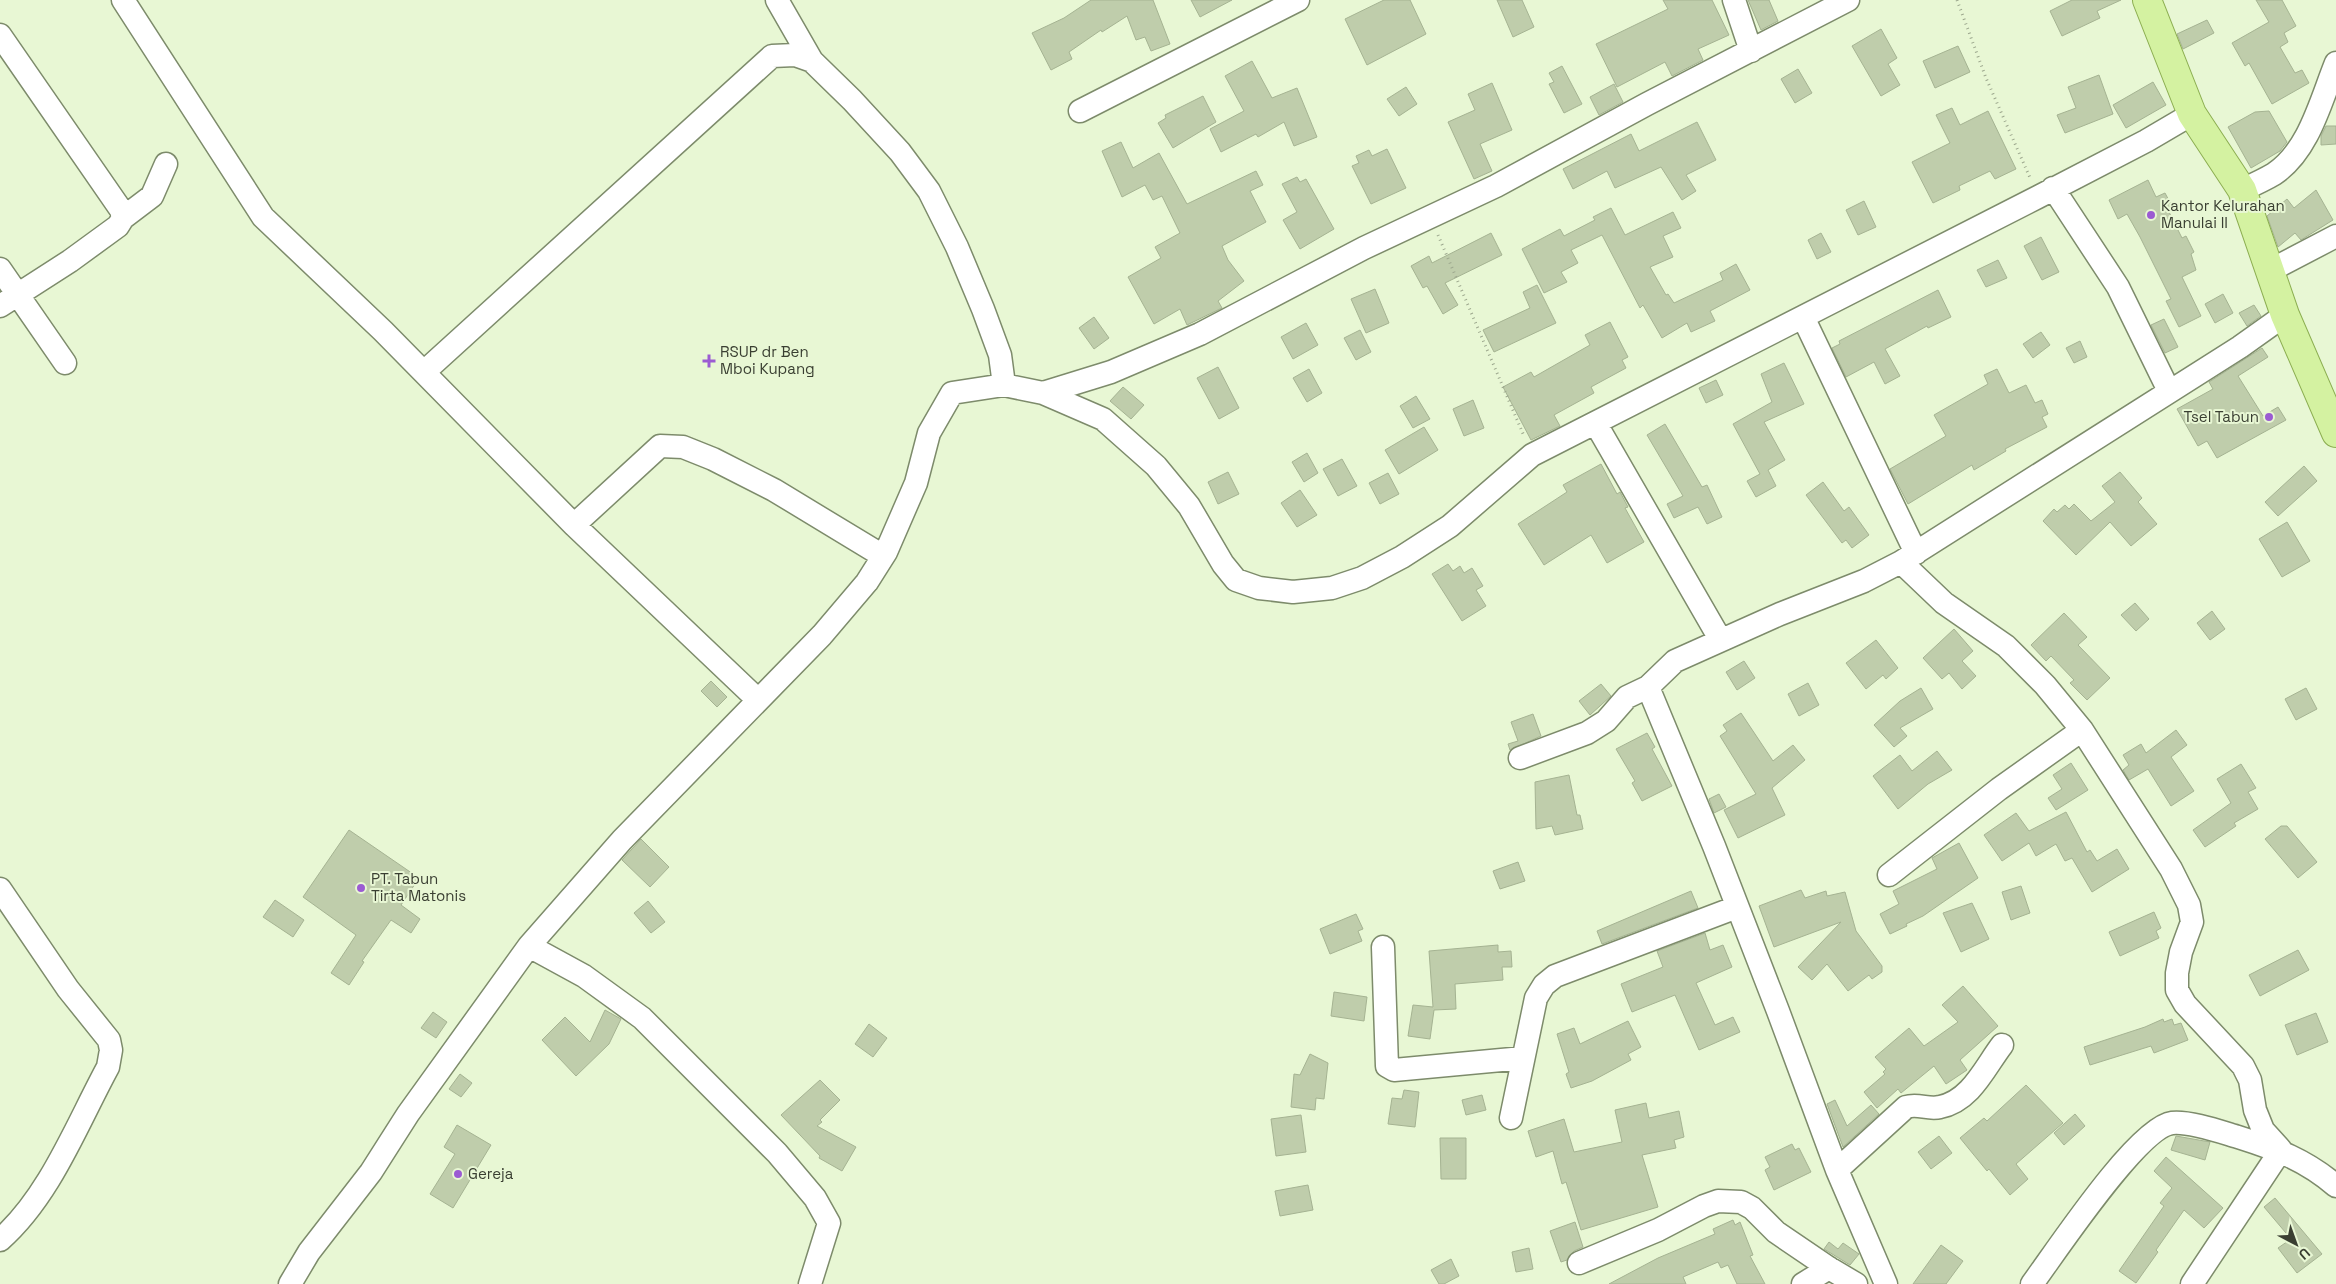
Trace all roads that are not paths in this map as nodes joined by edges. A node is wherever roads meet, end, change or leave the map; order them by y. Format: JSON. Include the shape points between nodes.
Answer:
{"nodes":[{"id":1,"x":124,"y":0,"type":"edge"},
{"id":2,"x":777,"y":0,"type":"edge"},
{"id":3,"x":1298,"y":0,"type":"edge"},
{"id":4,"x":1734,"y":0,"type":"edge"},
{"id":5,"x":1848,"y":0,"type":"edge"},
{"id":6,"x":2146,"y":0,"type":"edge"},
{"id":7,"x":0,"y":35,"type":"edge"},
{"id":8,"x":1751,"y":51,"type":"junction"},
{"id":9,"x":812,"y":61,"type":"junction"},
{"id":10,"x":2336,"y":64,"type":"edge"},
{"id":11,"x":1080,"y":111,"type":"dead end"},
{"id":12,"x":2192,"y":114,"type":"junction"},
{"id":13,"x":166,"y":164,"type":"dead end"},
{"id":14,"x":2242,"y":190,"type":"junction"},
{"id":15,"x":2045,"y":192,"type":"junction"},
{"id":16,"x":123,"y":218,"type":"junction"},
{"id":17,"x":2336,"y":236,"type":"edge"},
{"id":18,"x":0,"y":269,"type":"edge"},
{"id":19,"x":2271,"y":270,"type":"junction"},
{"id":20,"x":9,"y":301,"type":"edge"},
{"id":21,"x":2285,"y":315,"type":"junction"},
{"id":22,"x":1803,"y":317,"type":"junction"},
{"id":23,"x":64,"y":363,"type":"dead end"},
{"id":24,"x":424,"y":372,"type":"junction"},
{"id":25,"x":1004,"y":385,"type":"junction"},
{"id":26,"x":2169,"y":391,"type":"junction"},
{"id":27,"x":1043,"y":393,"type":"junction"},
{"id":28,"x":1596,"y":424,"type":"junction"},
{"id":29,"x":2336,"y":433,"type":"edge"},
{"id":30,"x":574,"y":525,"type":"junction"},
{"id":31,"x":883,"y":556,"type":"junction"},
{"id":32,"x":1909,"y":557,"type":"junction"},
{"id":33,"x":1720,"y":639,"type":"junction"},
{"id":34,"x":1648,"y":688,"type":"junction"},
{"id":35,"x":758,"y":700,"type":"junction"},
{"id":36,"x":2082,"y":730,"type":"junction"},
{"id":37,"x":1520,"y":758,"type":"dead end"},
{"id":38,"x":1889,"y":875,"type":"dead end"},
{"id":39,"x":0,"y":889,"type":"edge"},
{"id":40,"x":1737,"y":907,"type":"junction"},
{"id":41,"x":529,"y":946,"type":"junction"},
{"id":42,"x":1383,"y":947,"type":"dead end"},
{"id":43,"x":2002,"y":1045,"type":"dead end"},
{"id":44,"x":1523,"y":1058,"type":"junction"},
{"id":45,"x":1511,"y":1118,"type":"dead end"},
{"id":46,"x":2281,"y":1150,"type":"junction"},
{"id":47,"x":1836,"y":1170,"type":"junction"},
{"id":48,"x":2336,"y":1186,"type":"edge"},
{"id":49,"x":0,"y":1240,"type":"edge"},
{"id":50,"x":1580,"y":1263,"type":"dead end"},
{"id":51,"x":1829,"y":1268,"type":"junction"},
{"id":52,"x":290,"y":1284,"type":"edge"},
{"id":53,"x":810,"y":1284,"type":"edge"},
{"id":54,"x":1803,"y":1284,"type":"edge"},
{"id":55,"x":1856,"y":1284,"type":"edge"},
{"id":56,"x":1886,"y":1284,"type":"edge"},
{"id":57,"x":2032,"y":1284,"type":"edge"},
{"id":58,"x":2192,"y":1284,"type":"edge"}],
"edges":[{"from":1,"to":24,"type":"street","via":[[263,217]]},
{"from":2,"to":9,"type":"street"},
{"from":3,"to":11,"type":"street"},
{"from":4,"to":8,"type":"street"},
{"from":5,"to":8,"type":"street"},
{"from":6,"to":12,"type":"main road"},
{"from":7,"to":16,"type":"street","via":[[121,210]]},
{"from":8,"to":27,"type":"street","via":[[1496,186],[1430,216],[1200,334],[1111,372]]},
{"from":9,"to":24,"type":"street","via":[[795,55],[772,56]]},
{"from":9,"to":25,"type":"street","via":[[900,152],[929,190],[983,309],[1000,355]]},
{"from":10,"to":14,"type":"street","via":[[2305,139],[2295,154],[2274,174]]},
{"from":12,"to":14,"type":"main road"},
{"from":12,"to":15,"type":"street"},
{"from":13,"to":16,"type":"street","via":[[152,196]]},
{"from":14,"to":19,"type":"main road"},
{"from":15,"to":22,"type":"street"},
{"from":15,"to":26,"type":"street","via":[[2118,287]]},
{"from":16,"to":20,"type":"street","via":[[118,226]]},
{"from":17,"to":19,"type":"street"},
{"from":18,"to":20,"type":"street"},
{"from":19,"to":21,"type":"main road"},
{"from":20,"to":23,"type":"street"},
{"from":21,"to":26,"type":"street"},
{"from":21,"to":29,"type":"main road"},
{"from":22,"to":28,"type":"street"},
{"from":22,"to":32,"type":"street"},
{"from":24,"to":30,"type":"street"},
{"from":25,"to":27,"type":"street"},
{"from":25,"to":31,"type":"street","via":[[952,393],[929,433],[916,483]]},
{"from":26,"to":32,"type":"street"},
{"from":27,"to":28,"type":"street","via":[[1103,419],[1156,466],[1189,506],[1236,580],[1259,588],[1293,592],[1332,588],[1362,578],[1402,557],[1450,526],[1532,455]]},
{"from":28,"to":33,"type":"street"},
{"from":30,"to":31,"type":"street","via":[[660,446],[683,447],[774,490]]},
{"from":30,"to":35,"type":"street"},
{"from":31,"to":35,"type":"street","via":[[868,582],[822,636]]},
{"from":32,"to":33,"type":"street","via":[[1864,582]]},
{"from":32,"to":36,"type":"street","via":[[1944,603],[2006,646],[2045,685]]},
{"from":33,"to":34,"type":"street","via":[[1675,661]]},
{"from":34,"to":37,"type":"street","via":[[1627,697],[1606,721],[1587,733]]},
{"from":34,"to":40,"type":"street"},
{"from":35,"to":41,"type":"street","via":[[622,840]]},
{"from":36,"to":38,"type":"street","via":[[1999,789]]},
{"from":36,"to":46,"type":"street","via":[[2171,869],[2189,905],[2192,922],[2177,973],[2177,990],[2185,1004],[2243,1066],[2250,1080],[2255,1110],[2263,1130]]},
{"from":39,"to":49,"type":"street","via":[[68,988],[109,1040],[111,1050],[108,1067],[51,1175],[34,1202]]},
{"from":40,"to":44,"type":"street","via":[[1555,976],[1536,998]]},
{"from":40,"to":47,"type":"street"},
{"from":41,"to":52,"type":"street","via":[[408,1114],[371,1172],[309,1252]]},
{"from":41,"to":53,"type":"street","via":[[584,976],[642,1018],[777,1152],[815,1198],[829,1222]]},
{"from":42,"to":44,"type":"street","via":[[1387,1066],[1394,1070]]},
{"from":43,"to":47,"type":"street","via":[[1968,1091],[1940,1108],[1913,1104],[1906,1108]]},
{"from":44,"to":45,"type":"street"},
{"from":46,"to":48,"type":"street","via":[[2321,1173]]},
{"from":46,"to":57,"type":"street","via":[[2194,1126],[2172,1123],[2153,1131],[2098,1194]]},
{"from":46,"to":58,"type":"street"},
{"from":47,"to":56,"type":"street"},
{"from":50,"to":51,"type":"street","via":[[1718,1201],[1741,1202],[1752,1208],[1776,1232]]},
{"from":51,"to":54,"type":"street"},
{"from":51,"to":55,"type":"street"}]}
